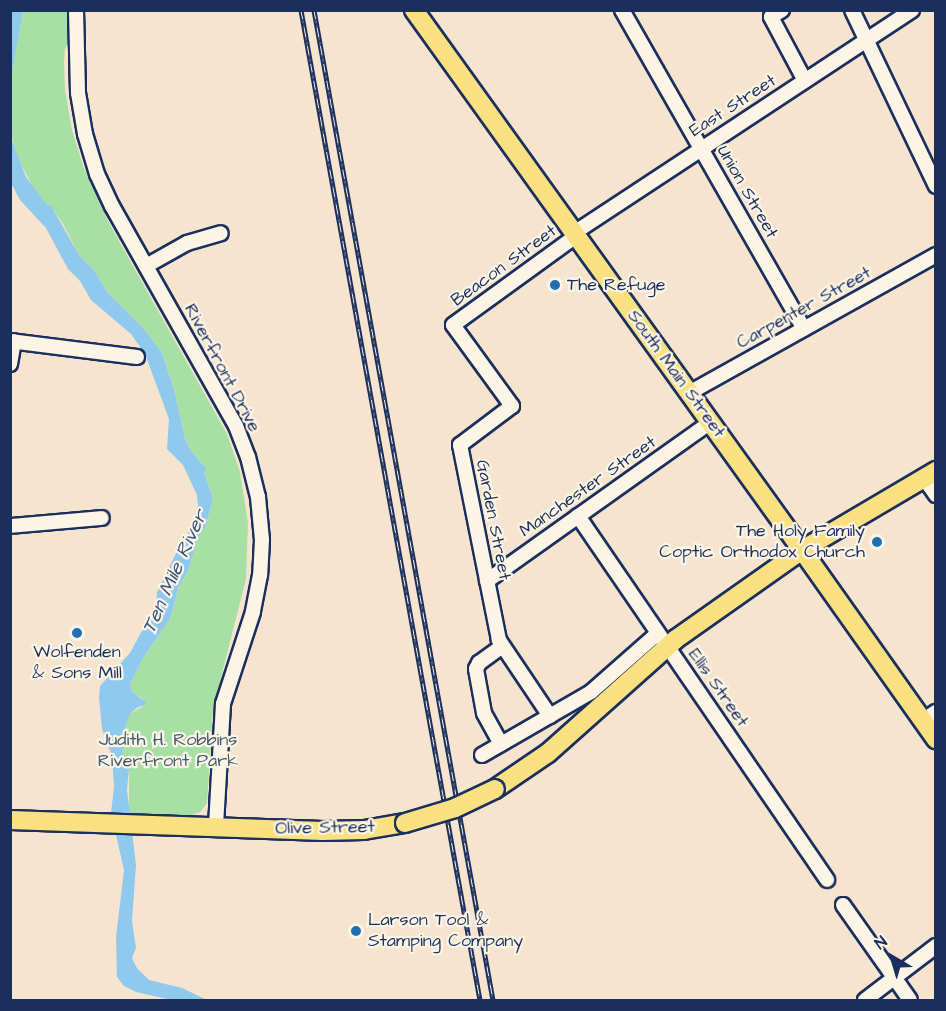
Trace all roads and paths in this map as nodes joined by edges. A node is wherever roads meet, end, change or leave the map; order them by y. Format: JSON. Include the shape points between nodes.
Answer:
{"nodes":[{"id":1,"x":76,"y":10,"type":"edge"},
{"id":2,"x":414,"y":10,"type":"edge"},
{"id":3,"x":622,"y":10,"type":"edge"},
{"id":4,"x":782,"y":10,"type":"edge"},
{"id":5,"x":852,"y":10,"type":"edge"},
{"id":6,"x":912,"y":10,"type":"edge"},
{"id":7,"x":866,"y":41,"type":"junction"},
{"id":8,"x":804,"y":81,"type":"junction"},
{"id":9,"x":702,"y":149,"type":"junction"},
{"id":10,"x":936,"y":186,"type":"edge"},
{"id":11,"x":221,"y":233,"type":"dead end"},
{"id":12,"x":575,"y":235,"type":"junction"},
{"id":13,"x":936,"y":255,"type":"edge"},
{"id":14,"x":146,"y":266,"type":"junction"},
{"id":15,"x":453,"y":325,"type":"joint"},
{"id":16,"x":804,"y":329,"type":"junction"},
{"id":17,"x":12,"y":341,"type":"edge"},
{"id":18,"x":137,"y":357,"type":"dead end"},
{"id":19,"x":10,"y":364,"type":"edge"},
{"id":20,"x":690,"y":393,"type":"junction"},
{"id":21,"x":711,"y":422,"type":"junction"},
{"id":22,"x":930,"y":474,"type":"edge"},
{"id":23,"x":936,"y":495,"type":"edge"},
{"id":24,"x":578,"y":516,"type":"junction"},
{"id":25,"x":102,"y":518,"type":"dead end"},
{"id":26,"x":10,"y":526,"type":"edge"},
{"id":27,"x":802,"y":550,"type":"junction"},
{"id":28,"x":487,"y":581,"type":"junction"},
{"id":29,"x":662,"y":639,"type":"junction"},
{"id":30,"x":501,"y":647,"type":"junction"},
{"id":31,"x":550,"y":716,"type":"junction"},
{"id":32,"x":929,"y":716,"type":"edge"},
{"id":33,"x":936,"y":739,"type":"edge"},
{"id":34,"x":501,"y":744,"type":"junction"},
{"id":35,"x":482,"y":754,"type":"dead end"},
{"id":36,"x":10,"y":819,"type":"edge"},
{"id":37,"x":216,"y":827,"type":"junction"},
{"id":38,"x":827,"y":880,"type":"dead end"},
{"id":39,"x":843,"y":905,"type":"dead end"},
{"id":40,"x":936,"y":946,"type":"edge"},
{"id":41,"x":894,"y":978,"type":"junction"},
{"id":42,"x":865,"y":1000,"type":"edge"},
{"id":43,"x":910,"y":1000,"type":"edge"}],
"edges":[{"from":1,"to":14,"type":"street","name":"Riverfront Drive","via":[[77,87],[87,142],[108,199]]},
{"from":2,"to":12,"type":"main road","name":"South Main Street"},
{"from":3,"to":9,"type":"street","name":"Union Street"},
{"from":4,"to":8,"type":"street","via":[[771,17]]},
{"from":5,"to":7,"type":"street"},
{"from":6,"to":7,"type":"street","name":"East Street"},
{"from":7,"to":8,"type":"street","name":"East Street"},
{"from":7,"to":10,"type":"street"},
{"from":8,"to":9,"type":"street","name":"East Street"},
{"from":9,"to":12,"type":"street","name":"East Street"},
{"from":9,"to":16,"type":"street","name":"Union Street"},
{"from":11,"to":14,"type":"street","via":[[187,243]]},
{"from":12,"to":15,"type":"street","name":"Beacon Street"},
{"from":12,"to":20,"type":"main road","name":"South Main Street"},
{"from":13,"to":16,"type":"street","name":"Carpenter Street"},
{"from":14,"to":37,"type":"street","name":"Riverfront Drive","via":[[239,434],[253,472],[261,514],[257,594],[221,721]]},
{"from":15,"to":28,"type":"street","name":"Garden Street","via":[[512,406],[460,445]]},
{"from":16,"to":20,"type":"street","name":"Carpenter Street"},
{"from":17,"to":18,"type":"street"},
{"from":17,"to":19,"type":"street"},
{"from":20,"to":21,"type":"main road","name":"South Main Street"},
{"from":21,"to":24,"type":"street","name":"Manchester Street"},
{"from":21,"to":27,"type":"main road","name":"South Main Street"},
{"from":22,"to":23,"type":"street"},
{"from":22,"to":27,"type":"main road","name":"Olive Street"},
{"from":24,"to":28,"type":"street","name":"Manchester Street"},
{"from":24,"to":29,"type":"street","name":"Ellis Street"},
{"from":25,"to":26,"type":"street"},
{"from":27,"to":29,"type":"main road","name":"Olive Street"},
{"from":27,"to":32,"type":"main road","name":"South Main Street"},
{"from":28,"to":30,"type":"street","name":"Garden Street"},
{"from":29,"to":31,"type":"street","name":"Olive Street","via":[[598,687]]},
{"from":29,"to":37,"type":"main road","name":"Olive Street","bridge":true,"via":[[548,753],[495,789],[455,808],[405,823],[335,831]]},
{"from":29,"to":38,"type":"street","name":"Ellis Street"},
{"from":30,"to":31,"type":"street","name":"Garden Street"},
{"from":30,"to":34,"type":"street","via":[[477,664],[476,669],[484,712]]},
{"from":31,"to":34,"type":"street","name":"Olive Street"},
{"from":32,"to":33,"type":"main road","name":"South Main Street"},
{"from":34,"to":35,"type":"street","name":"Olive Street"},
{"from":36,"to":37,"type":"main road","name":"Olive Street"},
{"from":39,"to":41,"type":"street"},
{"from":40,"to":41,"type":"street"},
{"from":41,"to":42,"type":"street"},
{"from":41,"to":43,"type":"street"}]}
